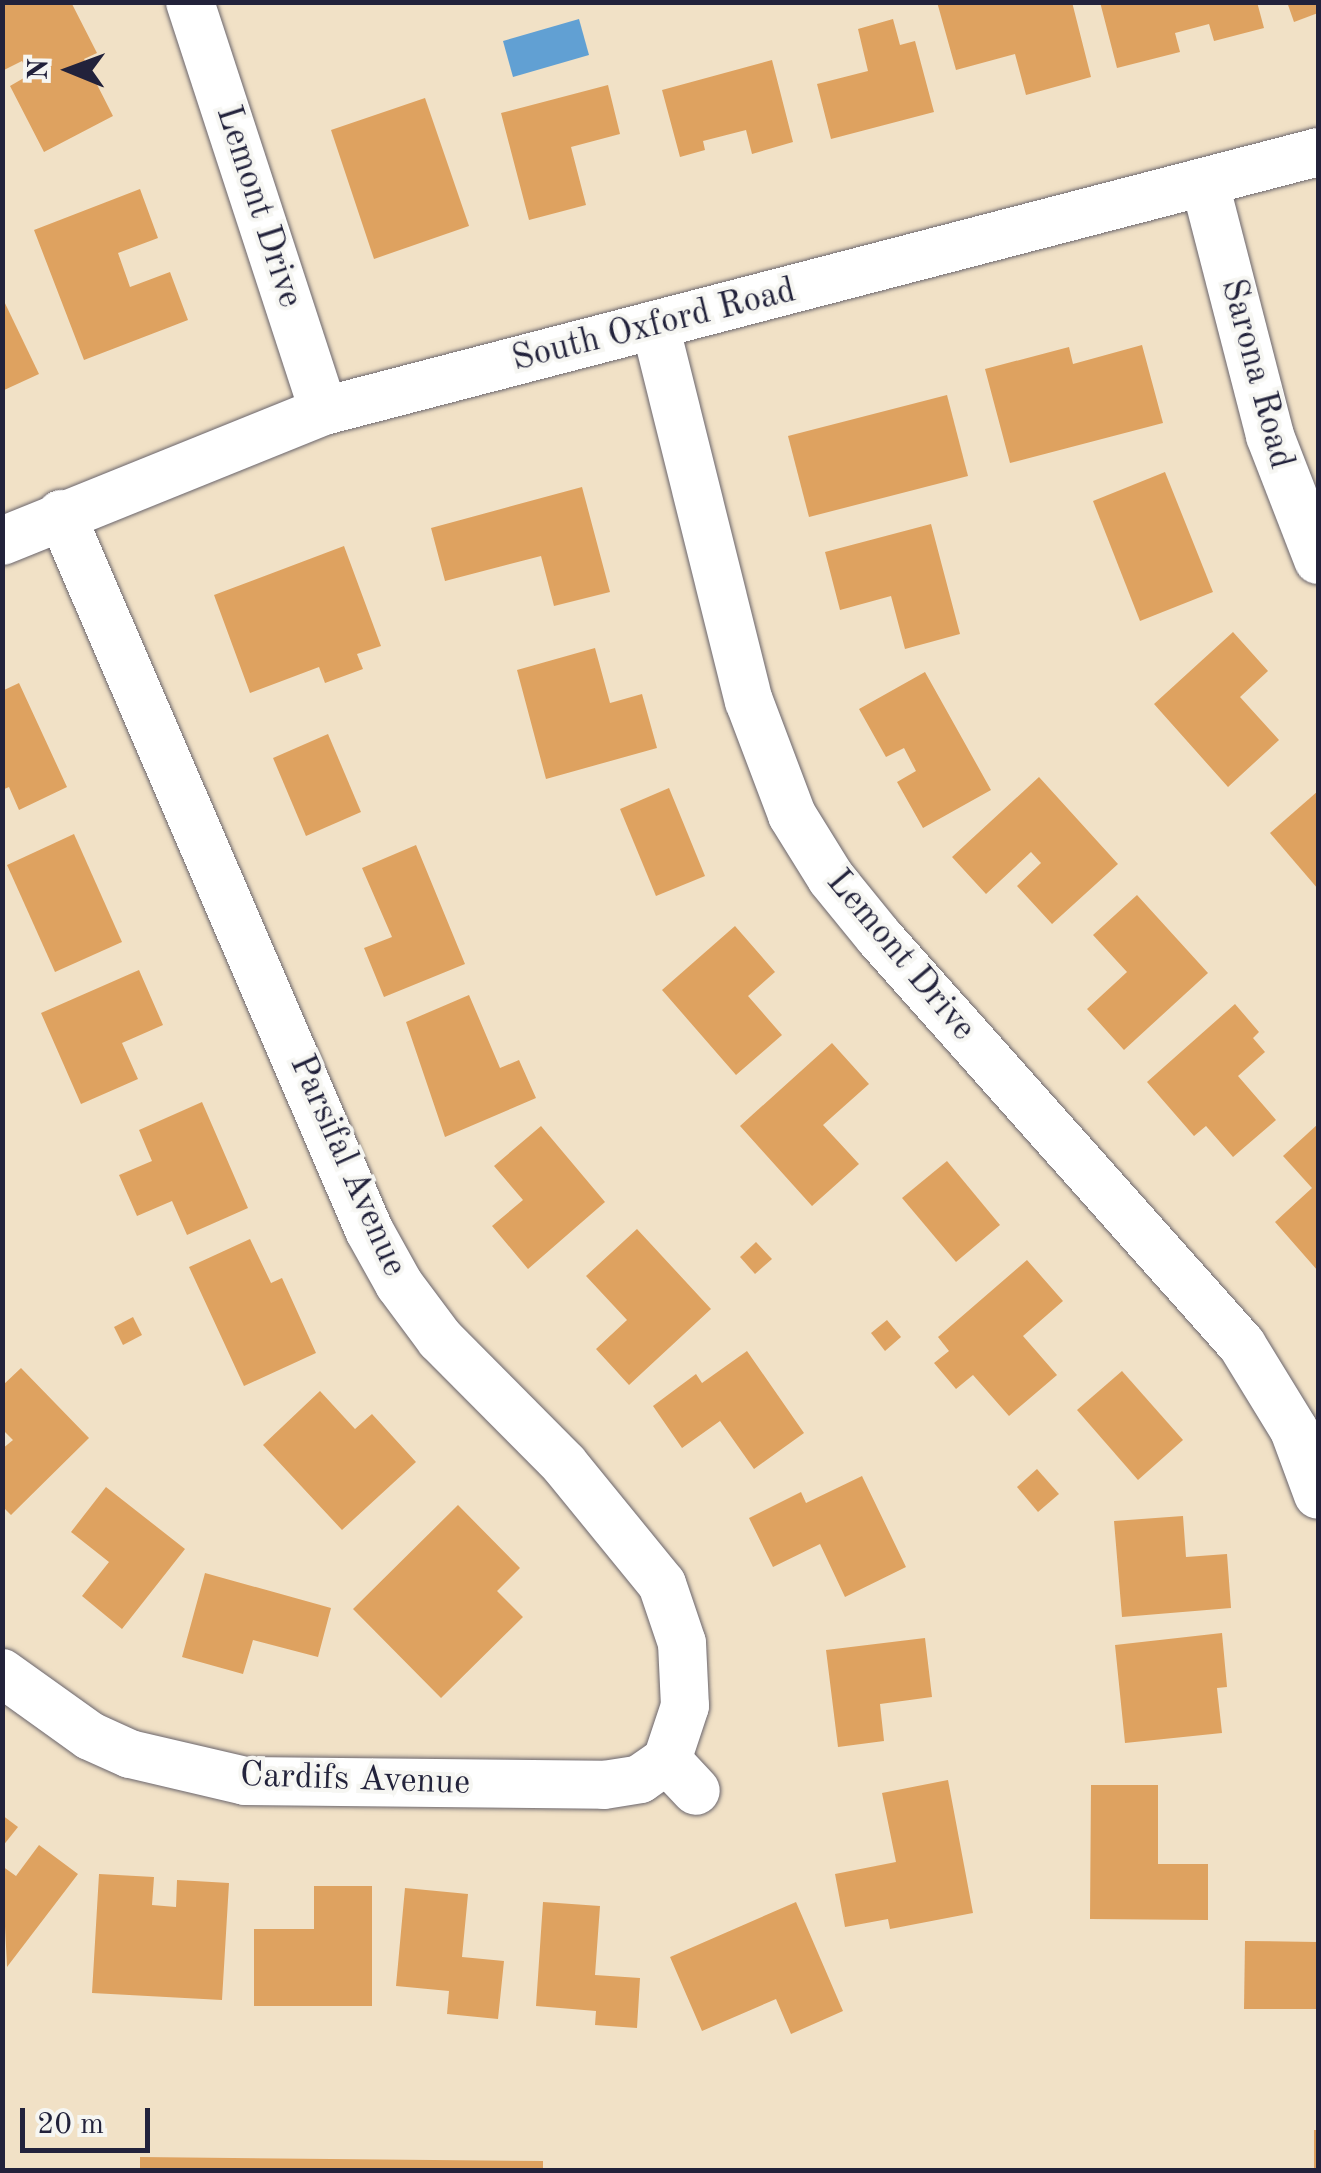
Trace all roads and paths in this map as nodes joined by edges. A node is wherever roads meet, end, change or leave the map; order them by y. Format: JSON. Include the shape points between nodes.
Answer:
{"nodes":[{"id":1,"x":190,"y":2,"type":"edge"},
{"id":2,"x":1318,"y":152,"type":"edge"},
{"id":3,"x":1206,"y":184,"type":"junction"},
{"id":4,"x":655,"y":325,"type":"junction"},
{"id":5,"x":324,"y":411,"type":"junction"},
{"id":6,"x":61,"y":514,"type":"junction"},
{"id":7,"x":2,"y":540,"type":"edge"},
{"id":8,"x":1318,"y":560,"type":"edge"},
{"id":9,"x":1318,"y":1495,"type":"edge"},
{"id":10,"x":2,"y":1673,"type":"edge"},
{"id":11,"x":682,"y":1776,"type":"joint"}],
"edges":[{"from":1,"to":5,"type":"street","name":"Lemont Drive"},
{"from":2,"to":3,"type":"street","name":"South Oxford Road"},
{"from":3,"to":4,"type":"street","name":"South Oxford Road"},
{"from":3,"to":8,"type":"street","name":"Sarona Road","via":[[1270,436]]},
{"from":4,"to":5,"type":"street","name":"South Oxford Road"},
{"from":4,"to":9,"type":"street","name":"Lemont Drive","via":[[749,700],[792,815],[830,878],[879,937],[1242,1345],[1294,1430]]},
{"from":5,"to":6,"type":"street","name":"South Oxford Road"},
{"from":6,"to":7,"type":"street","name":"South Oxford Road"},
{"from":6,"to":11,"type":"street","name":"Parsifal Avenue","via":[[369,1230],[399,1284],[440,1339],[564,1464],[662,1584],[682,1643]]},
{"from":10,"to":11,"type":"street","name":"Cardifs Avenue","via":[[90,1736],[130,1754],[246,1782],[604,1786]]}]}
